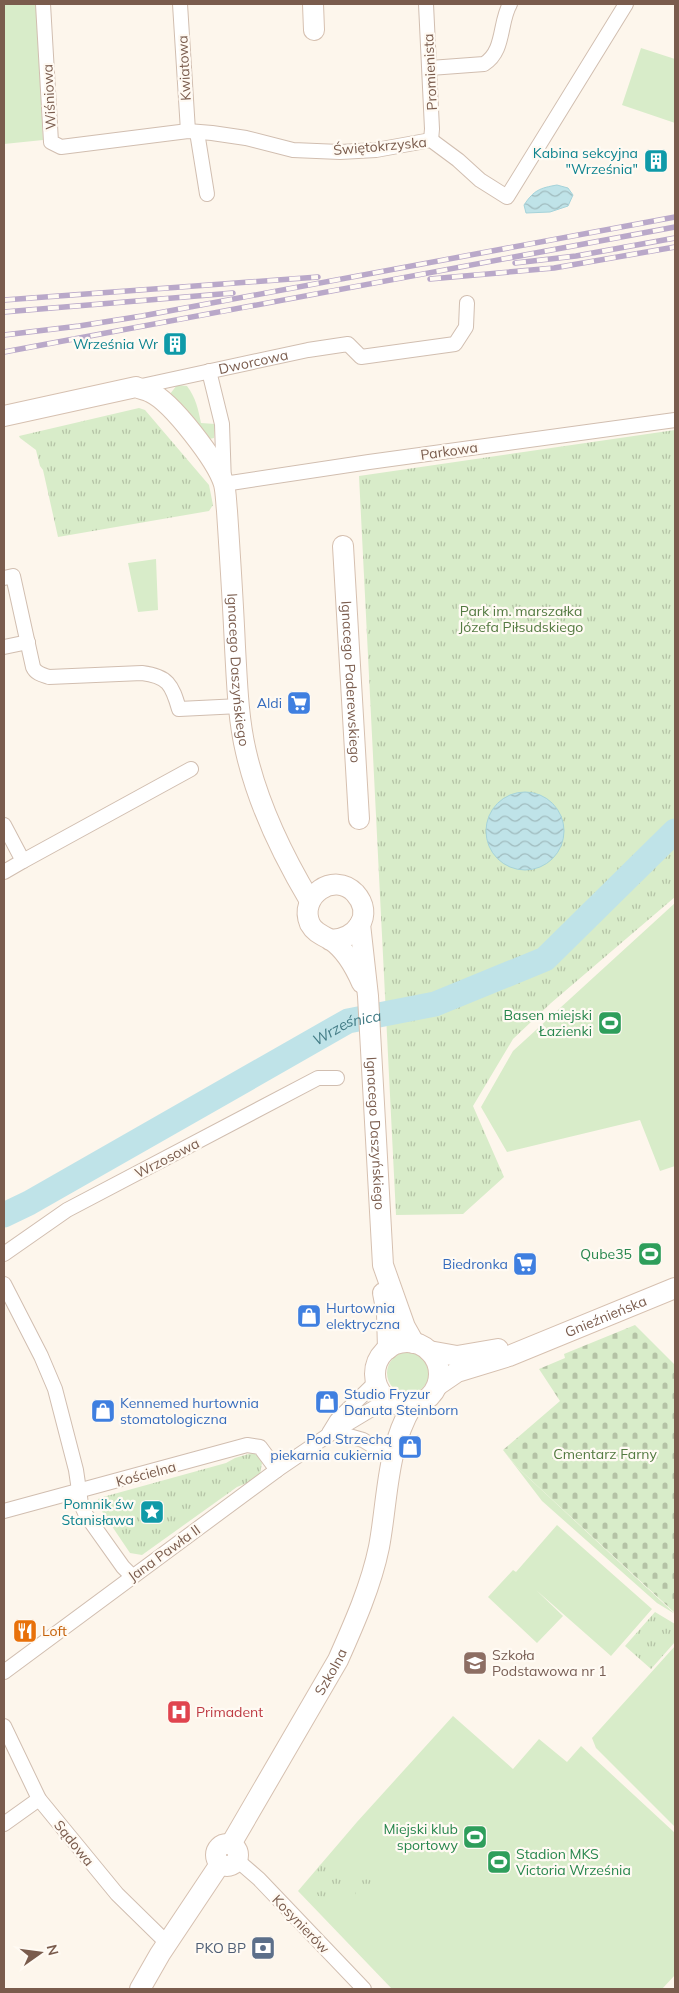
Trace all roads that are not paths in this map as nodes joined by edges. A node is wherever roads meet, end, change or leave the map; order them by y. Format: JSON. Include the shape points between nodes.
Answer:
{"nodes":[{"id":1,"x":43,"y":4,"type":"edge"},
{"id":2,"x":180,"y":4,"type":"edge"},
{"id":3,"x":313,"y":4,"type":"edge"},
{"id":4,"x":426,"y":4,"type":"edge"},
{"id":5,"x":510,"y":4,"type":"edge"},
{"id":6,"x":626,"y":4,"type":"edge"},
{"id":7,"x":314,"y":30,"type":"dead end"},
{"id":8,"x":430,"y":68,"type":"junction"},
{"id":9,"x":192,"y":132,"type":"junction"},
{"id":10,"x":431,"y":140,"type":"junction"},
{"id":11,"x":207,"y":194,"type":"dead end"},
{"id":12,"x":467,"y":303,"type":"dead end"},
{"id":13,"x":209,"y":371,"type":"junction"},
{"id":14,"x":136,"y":387,"type":"junction"},
{"id":15,"x":4,"y":416,"type":"edge"},
{"id":16,"x":675,"y":420,"type":"edge"},
{"id":17,"x":224,"y":484,"type":"junction"},
{"id":18,"x":342,"y":546,"type":"dead end"},
{"id":19,"x":4,"y":578,"type":"edge"},
{"id":20,"x":28,"y":642,"type":"junction"},
{"id":21,"x":4,"y":647,"type":"edge"},
{"id":22,"x":240,"y":706,"type":"junction"},
{"id":23,"x":191,"y":769,"type":"dead end"},
{"id":24,"x":358,"y":819,"type":"dead end"},
{"id":25,"x":4,"y":825,"type":"edge"},
{"id":26,"x":283,"y":850,"type":"junction"},
{"id":27,"x":23,"y":862,"type":"junction"},
{"id":28,"x":4,"y":872,"type":"edge"},
{"id":29,"x":327,"y":886,"type":"junction"},
{"id":30,"x":310,"y":901,"type":"junction"},
{"id":31,"x":360,"y":924,"type":"junction"},
{"id":32,"x":330,"y":940,"type":"junction"},
{"id":33,"x":368,"y":996,"type":"junction"},
{"id":34,"x":337,"y":1078,"type":"dead end"},
{"id":35,"x":4,"y":1254,"type":"edge"},
{"id":36,"x":385,"y":1271,"type":"junction"},
{"id":37,"x":4,"y":1284,"type":"edge"},
{"id":38,"x":675,"y":1288,"type":"edge"},
{"id":39,"x":538,"y":1344,"type":"junction"},
{"id":40,"x":422,"y":1347,"type":"junction"},
{"id":41,"x":388,"y":1349,"type":"junction"},
{"id":42,"x":376,"y":1382,"type":"junction"},
{"id":43,"x":438,"y":1385,"type":"junction"},
{"id":44,"x":389,"y":1402,"type":"junction"},
{"id":45,"x":412,"y":1406,"type":"junction"},
{"id":46,"x":331,"y":1434,"type":"junction"},
{"id":47,"x":384,"y":1453,"type":"junction"},
{"id":48,"x":277,"y":1470,"type":"junction"},
{"id":49,"x":386,"y":1484,"type":"junction"},
{"id":50,"x":80,"y":1492,"type":"junction"},
{"id":51,"x":4,"y":1511,"type":"edge"},
{"id":52,"x":132,"y":1576,"type":"junction"},
{"id":53,"x":4,"y":1672,"type":"edge"},
{"id":54,"x":4,"y":1726,"type":"edge"},
{"id":55,"x":38,"y":1799,"type":"junction"},
{"id":56,"x":4,"y":1824,"type":"edge"},
{"id":57,"x":229,"y":1856,"type":"junction"},
{"id":58,"x":167,"y":1943,"type":"junction"},
{"id":59,"x":140,"y":1989,"type":"edge"},
{"id":60,"x":364,"y":1989,"type":"edge"}],
"edges":[{"from":1,"to":9,"type":"street","name":"Wiśniowa","via":[[51,142],[61,147]]},
{"from":2,"to":9,"type":"street","name":"Kwiatowa"},
{"from":3,"to":7,"type":"street"},
{"from":4,"to":8,"type":"street","name":"Promienista"},
{"from":5,"to":8,"type":"street","via":[[497,49],[490,60],[484,64]]},
{"from":6,"to":10,"type":"street","name":"Świętokrzyska","via":[[507,198]]},
{"from":8,"to":10,"type":"street","name":"Promienista"},
{"from":9,"to":10,"type":"street","name":"Świętokrzyska","via":[[246,138],[293,150],[340,152],[376,150]]},
{"from":9,"to":11,"type":"street","name":"Kwiatowa"},
{"from":12,"to":13,"type":"street","name":"Dworcowa","via":[[466,327],[455,344],[361,357],[348,344]]},
{"from":13,"to":14,"type":"street","name":"Dworcowa"},
{"from":13,"to":17,"type":"street","name":"Ignacego Daszyńskiego","via":[[222,424]]},
{"from":14,"to":15,"type":"street","name":"Dworcowa"},
{"from":14,"to":17,"type":"street","name":"Ignacego Daszyńskiego","via":[[151,392],[165,403],[204,447]]},
{"from":16,"to":17,"type":"street","name":"Parkowa"},
{"from":17,"to":22,"type":"street","name":"Ignacego Daszyńskiego"},
{"from":18,"to":24,"type":"street","name":"Ignacego Paderewskiego"},
{"from":19,"to":20,"type":"street","via":[[13,576]]},
{"from":20,"to":21,"type":"street"},
{"from":20,"to":22,"type":"street","via":[[33,667],[42,675],[156,675],[165,679],[174,692],[179,710]]},
{"from":22,"to":26,"type":"street","name":"Ignacego Daszyńskiego","via":[[249,764]]},
{"from":23,"to":27,"type":"street"},
{"from":25,"to":27,"type":"street"},
{"from":26,"to":29,"type":"street","name":"Ignacego Daszyńskiego"},
{"from":26,"to":30,"type":"street","name":"Ignacego Daszyńskiego"},
{"from":27,"to":28,"type":"street"},
{"from":29,"to":30,"type":"street"},
{"from":29,"to":31,"type":"street","via":[[344,886],[352,890],[362,906]]},
{"from":30,"to":32,"type":"street","via":[[311,926]]},
{"from":31,"to":32,"type":"street","via":[[348,937]]},
{"from":31,"to":33,"type":"street","name":"Ignacego Daszyńskiego"},
{"from":32,"to":33,"type":"street","name":"Ignacego Daszyńskiego","via":[[346,954]]},
{"from":33,"to":36,"type":"street","name":"Ignacego Daszyńskiego"},
{"from":34,"to":35,"type":"street","name":"Wrzosowa","via":[[318,1078],[68,1210]]},
{"from":36,"to":40,"type":"street","name":"Ignacego Daszyńskiego","via":[[405,1327]]},
{"from":36,"to":41,"type":"street","name":"Ignacego Daszyńskiego","via":[[383,1294]]},
{"from":37,"to":50,"type":"street","via":[[55,1389]]},
{"from":38,"to":39,"type":"street","name":"Gnieźnieńska"},
{"from":39,"to":40,"type":"street","name":"Gnieźnieńska","via":[[458,1356]]},
{"from":39,"to":43,"type":"street","name":"Gnieźnieńska","via":[[457,1372]]},
{"from":40,"to":41,"type":"street","via":[[396,1344]]},
{"from":40,"to":43,"type":"street","via":[[435,1358],[439,1367]]},
{"from":41,"to":42,"type":"street","via":[[377,1364]]},
{"from":42,"to":44,"type":"street"},
{"from":42,"to":46,"type":"street","name":"Jana Pawła II","via":[[337,1420]]},
{"from":43,"to":45,"type":"street","via":[[428,1399]]},
{"from":44,"to":45,"type":"street"},
{"from":44,"to":46,"type":"street","name":"Jana Pawła II"},
{"from":44,"to":47,"type":"street","name":"Szkolna"},
{"from":45,"to":49,"type":"street","name":"Szkolna","via":[[399,1432]]},
{"from":46,"to":47,"type":"street","via":[[363,1440]]},
{"from":46,"to":48,"type":"street","name":"Jana Pawła II"},
{"from":47,"to":49,"type":"street","name":"Szkolna"},
{"from":48,"to":50,"type":"street","name":"Kościelna","via":[[260,1447],[251,1445]]},
{"from":48,"to":52,"type":"street","name":"Jana Pawła II"},
{"from":49,"to":57,"type":"street","name":"Szkolna","via":[[378,1550],[346,1642]]},
{"from":50,"to":51,"type":"street","name":"Kościelna"},
{"from":50,"to":52,"type":"street","via":[[86,1515]]},
{"from":52,"to":53,"type":"street","name":"Jana Pawła II"},
{"from":54,"to":55,"type":"street","name":"Sądowa"},
{"from":55,"to":56,"type":"street"},
{"from":55,"to":58,"type":"street","name":"Sądowa","via":[[117,1894]]},
{"from":57,"to":58,"type":"street","name":"Szkolna"},
{"from":57,"to":60,"type":"street","name":"Kosynierów","via":[[259,1879]]},
{"from":58,"to":59,"type":"street","name":"Szkolna"}]}
